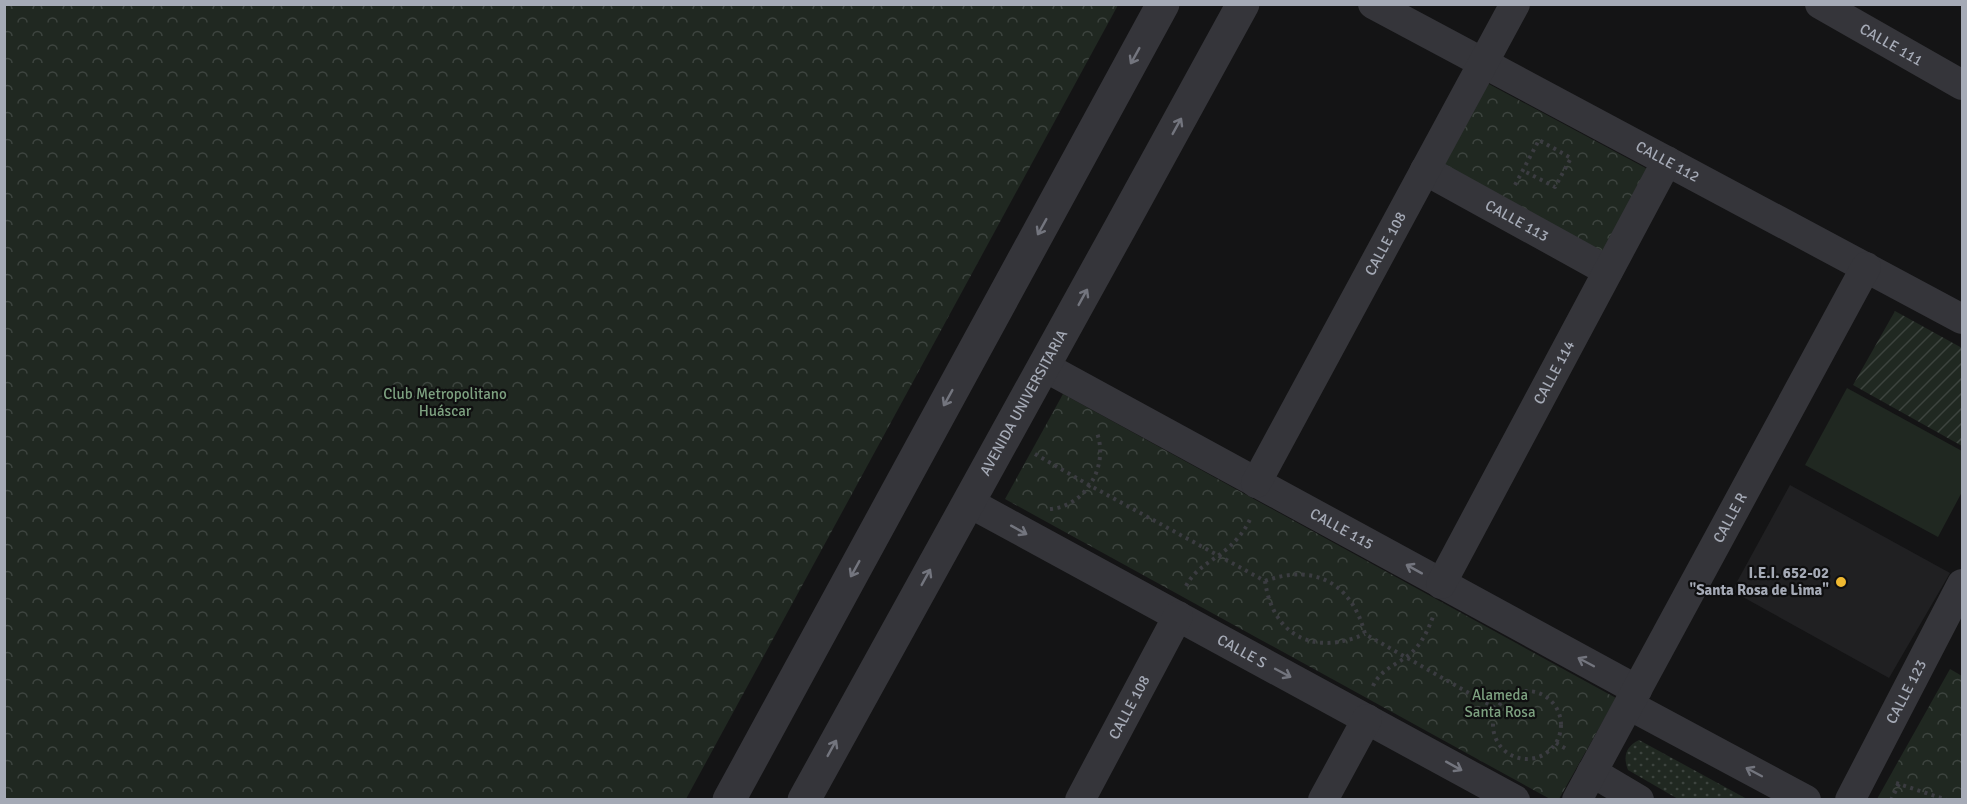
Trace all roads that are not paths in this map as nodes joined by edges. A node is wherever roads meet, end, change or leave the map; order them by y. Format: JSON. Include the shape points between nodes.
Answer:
{"nodes":[{"id":1,"x":1163,"y":4,"type":"edge"},
{"id":2,"x":1243,"y":4,"type":"edge"},
{"id":3,"x":1373,"y":4,"type":"edge"},
{"id":4,"x":1515,"y":4,"type":"edge"},
{"id":5,"x":1820,"y":4,"type":"edge"},
{"id":6,"x":1483,"y":63,"type":"junction"},
{"id":7,"x":1962,"y":85,"type":"edge"},
{"id":8,"x":1667,"y":161,"type":"junction"},
{"id":9,"x":1425,"y":170,"type":"junction"},
{"id":10,"x":1866,"y":267,"type":"junction"},
{"id":11,"x":1608,"y":271,"type":"junction"},
{"id":12,"x":1962,"y":319,"type":"edge"},
{"id":13,"x":1045,"y":367,"type":"junction"},
{"id":14,"x":1256,"y":483,"type":"junction"},
{"id":15,"x":968,"y":502,"type":"junction"},
{"id":16,"x":1441,"y":584,"type":"junction"},
{"id":17,"x":1962,"y":584,"type":"edge"},
{"id":18,"x":1178,"y":616,"type":"junction"},
{"id":19,"x":1633,"y":697,"type":"junction"},
{"id":20,"x":1367,"y":719,"type":"junction"},
{"id":21,"x":1592,"y":772,"type":"junction"},
{"id":22,"x":729,"y":800,"type":"edge"},
{"id":23,"x":804,"y":800,"type":"edge"},
{"id":24,"x":1080,"y":800,"type":"edge"},
{"id":25,"x":1323,"y":800,"type":"edge"},
{"id":26,"x":1515,"y":800,"type":"edge"},
{"id":27,"x":1577,"y":800,"type":"edge"},
{"id":28,"x":1639,"y":800,"type":"edge"},
{"id":29,"x":1806,"y":800,"type":"edge"},
{"id":30,"x":1850,"y":800,"type":"edge"}],
"edges":[{"from":1,"to":22,"type":"street","one_way":true},
{"from":13,"to":2,"type":"street","name":"AVENIDA UNIVERSITARIA","one_way":true},
{"from":3,"to":6,"type":"street","name":"CALLE 112"},
{"from":4,"to":6,"type":"street","name":"CALLE 108"},
{"from":5,"to":7,"type":"street","name":"CALLE 111"},
{"from":6,"to":8,"type":"street","name":"CALLE 112"},
{"from":6,"to":9,"type":"street","name":"CALLE 108"},
{"from":8,"to":10,"type":"street","name":"CALLE 112"},
{"from":8,"to":11,"type":"street","name":"CALLE 114"},
{"from":9,"to":11,"type":"street","name":"CALLE 113"},
{"from":9,"to":14,"type":"street","name":"CALLE 108"},
{"from":10,"to":12,"type":"street","name":"CALLE 112"},
{"from":10,"to":19,"type":"street","name":"CALLE R"},
{"from":11,"to":16,"type":"street","name":"CALLE 114"},
{"from":13,"to":14,"type":"street","name":"CALLE 115"},
{"from":13,"to":15,"type":"street","name":"AVENIDA UNIVERSITARIA"},
{"from":16,"to":14,"type":"street","name":"CALLE 115","one_way":true},
{"from":15,"to":18,"type":"street","name":"CALLE S","one_way":true},
{"from":23,"to":15,"type":"street","name":"AVENIDA UNIVERSITARIA","one_way":true},
{"from":19,"to":16,"type":"street","name":"CALLE 115","one_way":true},
{"from":17,"to":30,"type":"street","name":"CALLE 123"},
{"from":18,"to":20,"type":"street","name":"CALLE S","one_way":true},
{"from":18,"to":24,"type":"street","name":"CALLE 108"},
{"from":19,"to":21,"type":"street","name":"CALLE R"},
{"from":29,"to":19,"type":"street","name":"CALLE 115","one_way":true},
{"from":20,"to":25,"type":"street"},
{"from":20,"to":26,"type":"street","name":"CALLE S","one_way":true},
{"from":21,"to":27,"type":"street","name":"CALLE R"},
{"from":21,"to":28,"type":"street"}]}
